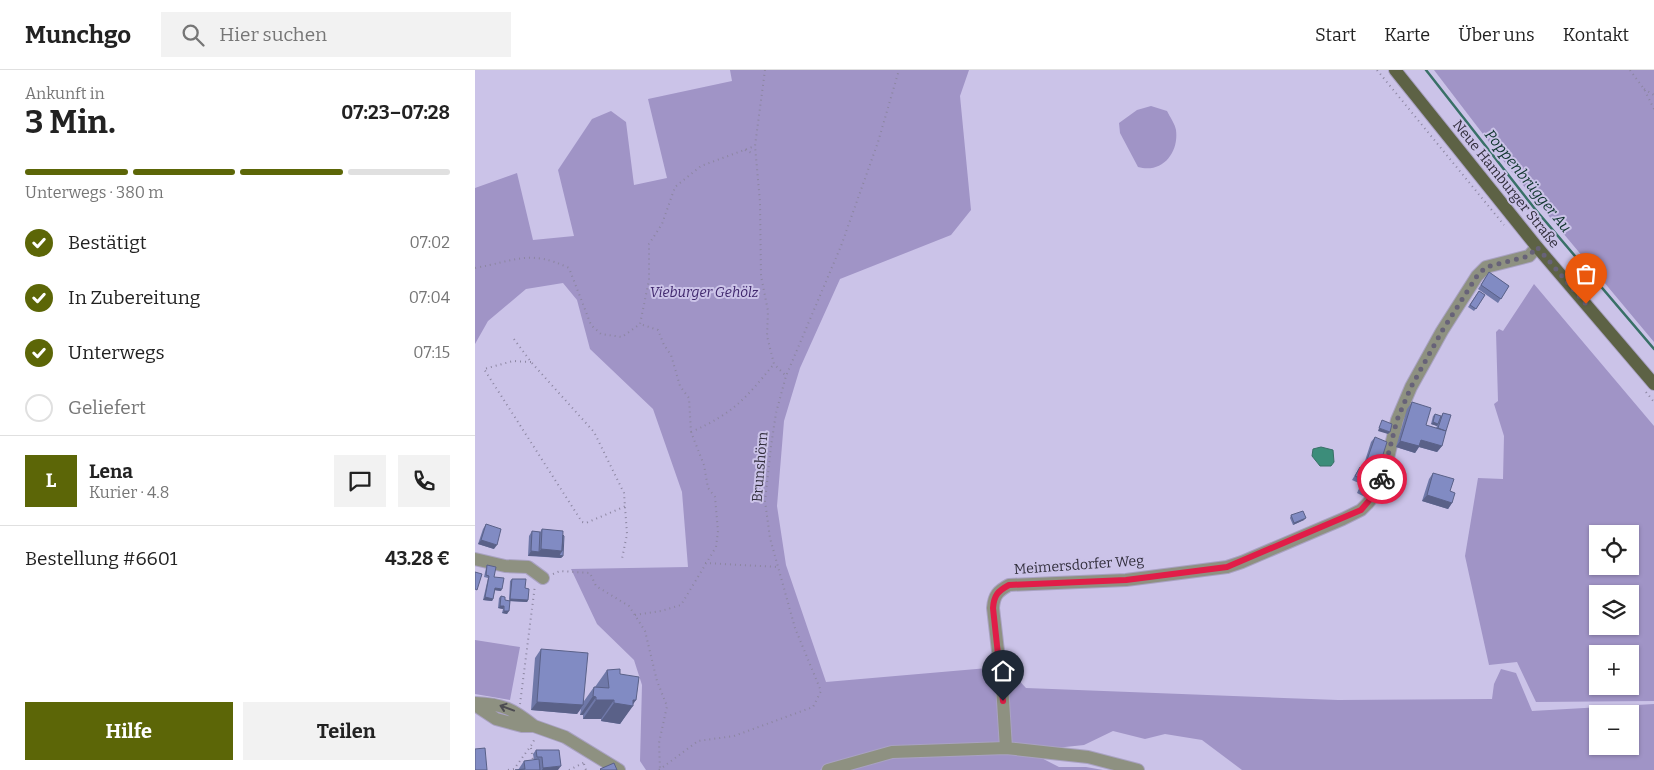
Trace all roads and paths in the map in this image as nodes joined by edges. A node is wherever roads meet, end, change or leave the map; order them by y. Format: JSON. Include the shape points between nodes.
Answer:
{"nodes":[{"id":1,"x":765,"y":70,"type":"edge"},
{"id":2,"x":899,"y":70,"type":"edge"},
{"id":3,"x":1395,"y":70,"type":"edge"},
{"id":4,"x":1630,"y":70,"type":"edge"},
{"id":5,"x":1644,"y":89,"type":"junction"},
{"id":6,"x":1654,"y":95,"type":"edge"},
{"id":7,"x":1654,"y":109,"type":"edge"},
{"id":8,"x":755,"y":146,"type":"junction"},
{"id":9,"x":745,"y":150,"type":"junction"},
{"id":10,"x":755,"y":155,"type":"junction"},
{"id":11,"x":1537,"y":247,"type":"junction"},
{"id":12,"x":475,"y":268,"type":"edge"},
{"id":13,"x":639,"y":324,"type":"junction"},
{"id":14,"x":514,"y":339,"type":"dead end"},
{"id":15,"x":531,"y":362,"type":"junction"},
{"id":16,"x":774,"y":364,"type":"junction"},
{"id":17,"x":787,"y":376,"type":"junction"},
{"id":18,"x":1654,"y":384,"type":"edge"},
{"id":19,"x":691,"y":432,"type":"junction"},
{"id":20,"x":626,"y":506,"type":"junction"},
{"id":21,"x":475,"y":559,"type":"edge"},
{"id":22,"x":622,"y":560,"type":"dead end"},
{"id":23,"x":705,"y":563,"type":"junction"},
{"id":24,"x":777,"y":568,"type":"junction"},
{"id":25,"x":543,"y":578,"type":"junction"},
{"id":26,"x":635,"y":615,"type":"junction"},
{"id":27,"x":475,"y":704,"type":"edge"},
{"id":28,"x":519,"y":714,"type":"junction"},
{"id":29,"x":536,"y":727,"type":"junction"},
{"id":30,"x":531,"y":747,"type":"junction"},
{"id":31,"x":1006,"y":748,"type":"junction"},
{"id":32,"x":591,"y":752,"type":"junction"},
{"id":33,"x":584,"y":764,"type":"junction"},
{"id":34,"x":533,"y":766,"type":"edge"},
{"id":35,"x":659,"y":769,"type":"edge"},
{"id":36,"x":508,"y":770,"type":"edge"},
{"id":37,"x":569,"y":770,"type":"edge"},
{"id":38,"x":586,"y":770,"type":"edge"},
{"id":39,"x":619,"y":770,"type":"edge"},
{"id":40,"x":828,"y":770,"type":"edge"},
{"id":41,"x":1138,"y":770,"type":"edge"}],
"edges":[{"from":1,"to":8,"type":"path"},
{"from":2,"to":17,"type":"path","name":"Brunshörn","via":[[878,142],[841,246]]},
{"from":3,"to":11,"type":"main road","name":"Neue Hamburger Straße"},
{"from":4,"to":5,"type":"path"},
{"from":5,"to":6,"type":"path"},
{"from":5,"to":7,"type":"path"},
{"from":8,"to":9,"type":"path"},
{"from":8,"to":10,"type":"path"},
{"from":9,"to":10,"type":"path"},
{"from":9,"to":13,"type":"path","via":[[701,166],[675,187],[662,224],[649,244],[649,280]]},
{"from":10,"to":16,"type":"path","via":[[760,202],[761,276],[768,311],[767,336]]},
{"from":11,"to":18,"type":"main road","name":"Neue Hamburger Straße"},
{"from":11,"to":31,"type":"street","name":"Meimersdorfer Weg","via":[[1529,256],[1486,267],[1477,276],[1442,331],[1405,401],[1392,439],[1385,475],[1378,490],[1361,510],[1227,567],[1126,580],[1009,585],[1000,590],[993,608]]},
{"from":12,"to":13,"type":"path","via":[[532,256],[549,259],[569,268],[591,325],[601,334],[621,337]]},
{"from":13,"to":19,"type":"path","via":[[659,330],[680,386],[689,398]]},
{"from":14,"to":15,"type":"path"},
{"from":15,"to":20,"type":"path","via":[[594,432],[624,493]]},
{"from":15,"to":20,"type":"path","via":[[513,361],[484,369],[583,522]]},
{"from":16,"to":17,"type":"path"},
{"from":16,"to":19,"type":"path","via":[[741,404],[720,419]]},
{"from":17,"to":24,"type":"path","name":"Brunshörn","via":[[776,413],[765,502]]},
{"from":19,"to":23,"type":"path","via":[[709,488],[715,497],[716,547]]},
{"from":20,"to":22,"type":"path","via":[[627,534]]},
{"from":21,"to":25,"type":"street","via":[[528,567]]},
{"from":23,"to":24,"type":"path"},
{"from":23,"to":26,"type":"path","via":[[681,605]]},
{"from":24,"to":35,"type":"path","name":"Brunshörn","via":[[795,628],[821,691],[813,707],[734,736],[698,741]]},
{"from":25,"to":26,"type":"path","via":[[560,571],[590,573],[596,586],[629,606]]},
{"from":25,"to":28,"type":"path","via":[[533,587]]},
{"from":26,"to":35,"type":"path","via":[[645,632],[667,706],[659,743]]},
{"from":28,"to":27,"type":"street","one_way":true,"via":[[502,705]]},
{"from":27,"to":29,"type":"street","via":[[496,719]]},
{"from":28,"to":29,"type":"street"},
{"from":29,"to":30,"type":"path"},
{"from":29,"to":32,"type":"street","via":[[565,737]]},
{"from":30,"to":34,"type":"path"},
{"from":30,"to":36,"type":"path","via":[[514,769]]},
{"from":31,"to":40,"type":"street","via":[[892,752]]},
{"from":31,"to":41,"type":"street","via":[[1088,758]]},
{"from":32,"to":33,"type":"path"},
{"from":32,"to":39,"type":"street"},
{"from":33,"to":37,"type":"path"},
{"from":33,"to":38,"type":"path"}]}
